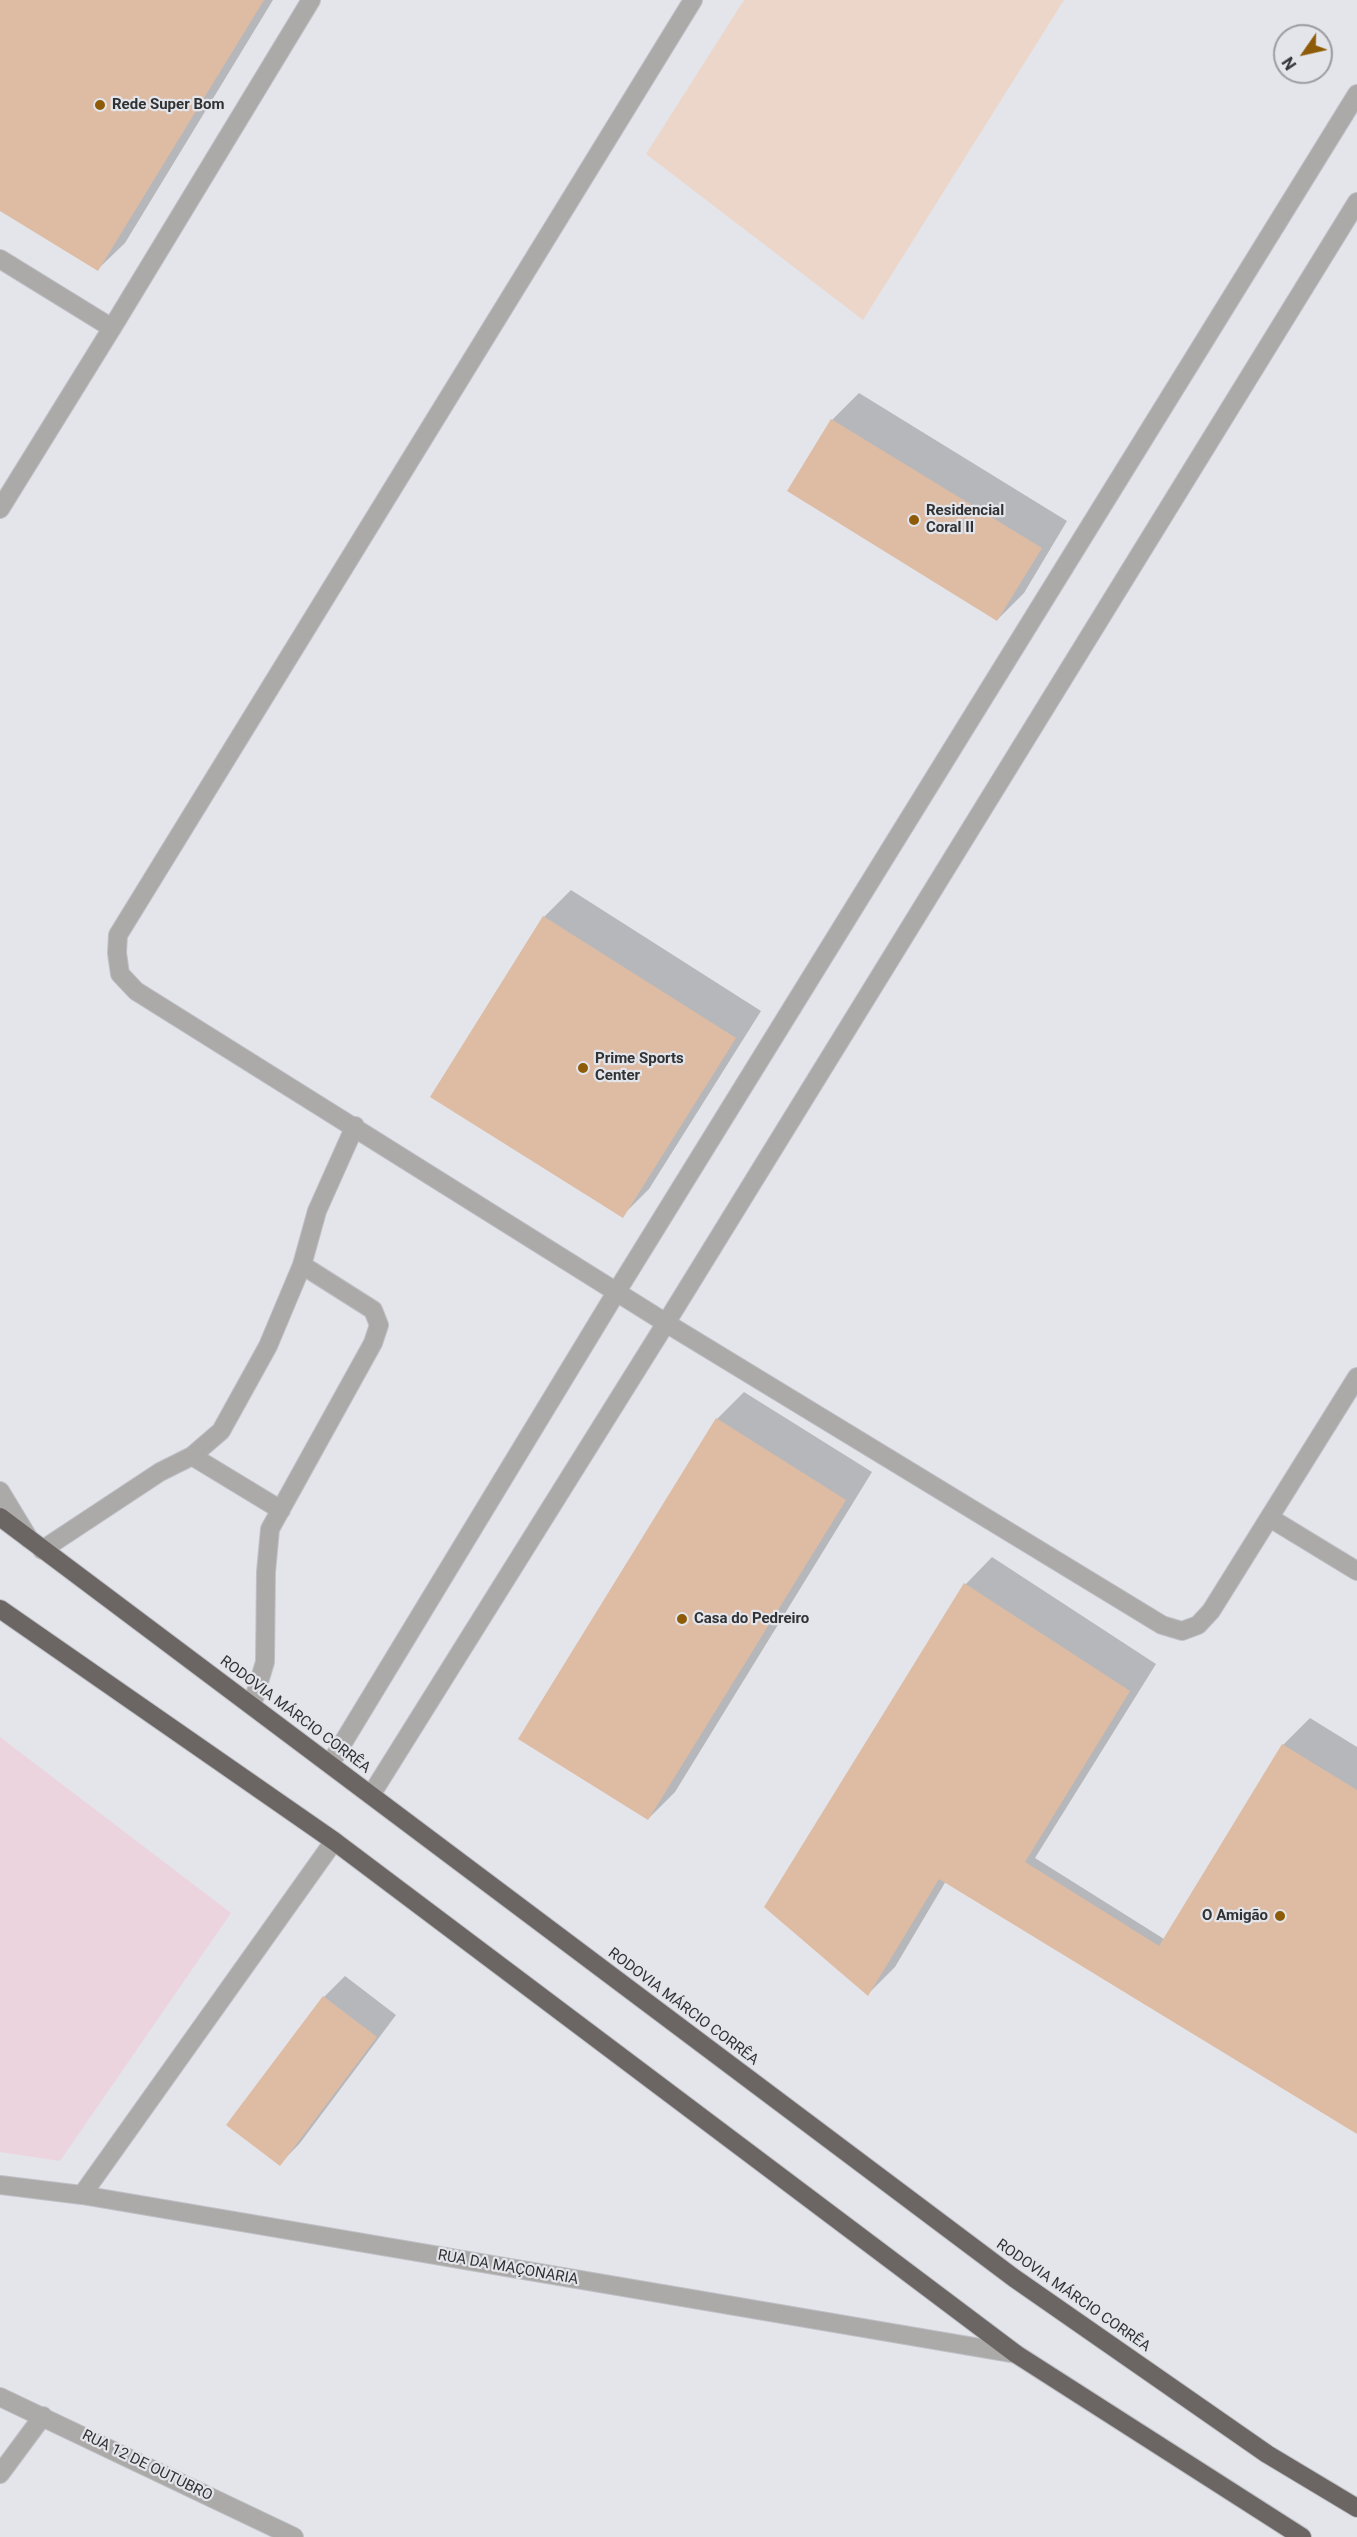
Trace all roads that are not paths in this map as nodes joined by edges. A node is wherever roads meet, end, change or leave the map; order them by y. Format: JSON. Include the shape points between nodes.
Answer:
{"nodes":[{"id":1,"x":311,"y":0,"type":"edge"},
{"id":2,"x":693,"y":0,"type":"edge"},
{"id":3,"x":1357,"y":94,"type":"edge"},
{"id":4,"x":1357,"y":202,"type":"edge"},
{"id":5,"x":0,"y":259,"type":"edge"},
{"id":6,"x":112,"y":328,"type":"junction"},
{"id":7,"x":0,"y":509,"type":"edge"},
{"id":8,"x":355,"y":1126,"type":"junction"},
{"id":9,"x":302,"y":1265,"type":"junction"},
{"id":10,"x":617,"y":1291,"type":"junction"},
{"id":11,"x":666,"y":1323,"type":"junction"},
{"id":12,"x":1357,"y":1377,"type":"edge"},
{"id":13,"x":192,"y":1456,"type":"junction"},
{"id":14,"x":0,"y":1491,"type":"edge"},
{"id":15,"x":281,"y":1510,"type":"junction"},
{"id":16,"x":0,"y":1517,"type":"edge"},
{"id":17,"x":1270,"y":1518,"type":"junction"},
{"id":18,"x":36,"y":1545,"type":"junction"},
{"id":19,"x":1357,"y":1571,"type":"edge"},
{"id":20,"x":0,"y":1609,"type":"edge"},
{"id":21,"x":252,"y":1705,"type":"junction"},
{"id":22,"x":330,"y":1764,"type":"junction"},
{"id":23,"x":371,"y":1795,"type":"junction"},
{"id":24,"x":334,"y":1841,"type":"junction"},
{"id":25,"x":0,"y":2185,"type":"edge"},
{"id":26,"x":82,"y":2195,"type":"junction"},
{"id":27,"x":1016,"y":2354,"type":"junction"},
{"id":28,"x":0,"y":2397,"type":"edge"},
{"id":29,"x":43,"y":2416,"type":"junction"},
{"id":30,"x":0,"y":2474,"type":"edge"},
{"id":31,"x":1357,"y":2508,"type":"edge"},
{"id":32,"x":1284,"y":2531,"type":"edge"},
{"id":33,"x":294,"y":2537,"type":"edge"},
{"id":34,"x":1302,"y":2537,"type":"edge"}],
"edges":[{"from":1,"to":6,"type":"street"},
{"from":2,"to":8,"type":"street","via":[[118,935],[120,974],[136,991]]},
{"from":3,"to":10,"type":"street"},
{"from":4,"to":11,"type":"street"},
{"from":5,"to":6,"type":"street"},
{"from":6,"to":7,"type":"street"},
{"from":8,"to":9,"type":"street","via":[[317,1211]]},
{"from":8,"to":10,"type":"street"},
{"from":9,"to":13,"type":"street","via":[[268,1346],[221,1431]]},
{"from":9,"to":15,"type":"street","via":[[373,1310],[379,1325],[373,1343]]},
{"from":10,"to":11,"type":"street"},
{"from":10,"to":22,"type":"street"},
{"from":11,"to":17,"type":"street","via":[[1162,1625],[1182,1631],[1198,1625]]},
{"from":11,"to":23,"type":"street"},
{"from":12,"to":17,"type":"street"},
{"from":13,"to":15,"type":"street"},
{"from":13,"to":18,"type":"street"},
{"from":14,"to":18,"type":"street"},
{"from":15,"to":21,"type":"street","via":[[270,1529],[265,1662]]},
{"from":16,"to":18,"type":"highway","name":"RODOVIA MÁRCIO CORRÊA"},
{"from":17,"to":19,"type":"street"},
{"from":18,"to":21,"type":"highway","name":"RODOVIA MÁRCIO CORRÊA"},
{"from":20,"to":24,"type":"highway"},
{"from":21,"to":22,"type":"highway","name":"RODOVIA MÁRCIO CORRÊA"},
{"from":22,"to":23,"type":"highway","name":"RODOVIA MÁRCIO CORRÊA"},
{"from":23,"to":31,"type":"highway","name":"RODOVIA MÁRCIO CORRÊA","via":[[1014,2278],[1267,2454]]},
{"from":24,"to":26,"type":"street"},
{"from":24,"to":27,"type":"highway"},
{"from":25,"to":26,"type":"street","name":"RUA DA MAÇONARIA"},
{"from":26,"to":27,"type":"street","name":"RUA DA MAÇONARIA"},
{"from":27,"to":32,"type":"highway"},
{"from":28,"to":29,"type":"street","name":"RUA 12 DE OUTUBRO"},
{"from":29,"to":30,"type":"street"},
{"from":29,"to":33,"type":"street","name":"RUA 12 DE OUTUBRO"},
{"from":32,"to":34,"type":"highway"}]}
